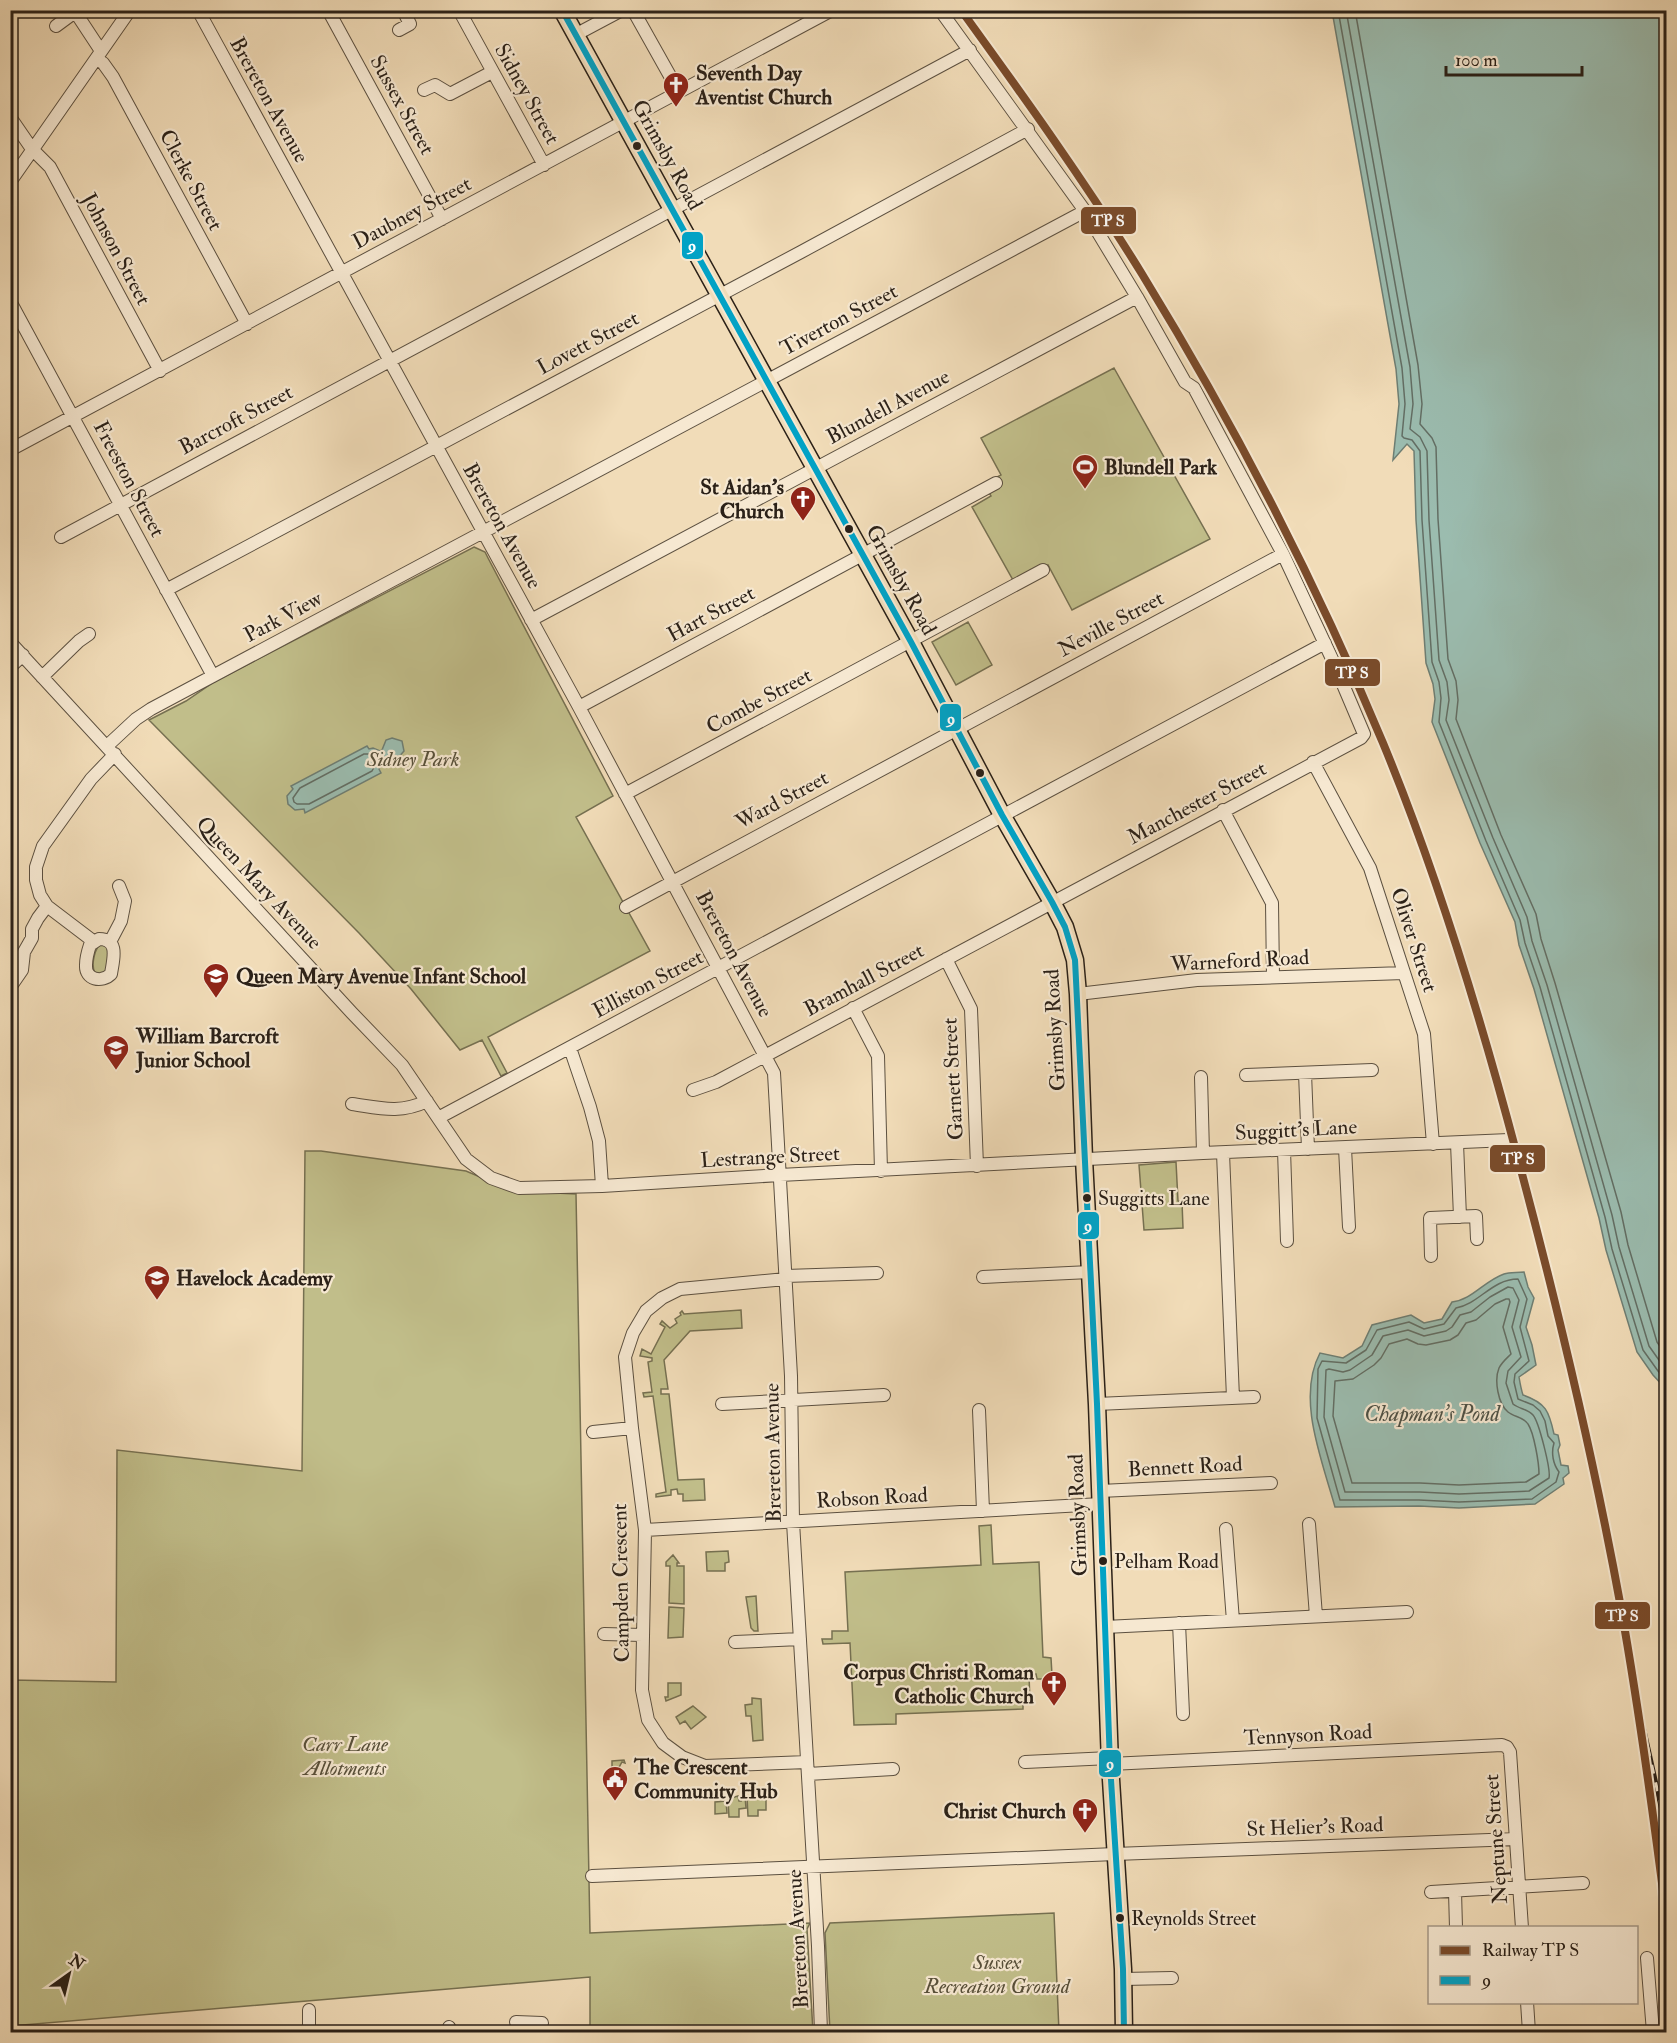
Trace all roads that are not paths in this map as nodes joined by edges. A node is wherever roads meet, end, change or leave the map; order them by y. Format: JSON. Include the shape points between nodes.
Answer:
{"nodes":[{"id":1,"x":130,"y":10,"type":"edge"},
{"id":2,"x":198,"y":10,"type":"edge"},
{"id":3,"x":328,"y":10,"type":"edge"},
{"id":4,"x":403,"y":10,"type":"edge"},
{"id":5,"x":459,"y":10,"type":"edge"},
{"id":6,"x":562,"y":10,"type":"edge"},
{"id":7,"x":622,"y":10,"type":"edge"},
{"id":8,"x":633,"y":10,"type":"edge"},
{"id":9,"x":832,"y":10,"type":"edge"},
{"id":10,"x":940,"y":10,"type":"edge"},
{"id":11,"x":75,"y":11,"type":"edge"},
{"id":12,"x":56,"y":26,"type":"dead end"},
{"id":13,"x":399,"y":30,"type":"dead end"},
{"id":14,"x":575,"y":35,"type":"junction"},
{"id":15,"x":970,"y":50,"type":"junction"},
{"id":16,"x":98,"y":55,"type":"junction"},
{"id":17,"x":492,"y":72,"type":"junction"},
{"id":18,"x":424,"y":90,"type":"dead end"},
{"id":19,"x":679,"y":92,"type":"junction"},
{"id":20,"x":10,"y":117,"type":"edge"},
{"id":21,"x":623,"y":122,"type":"junction"},
{"id":22,"x":1028,"y":129,"type":"junction"},
{"id":23,"x":32,"y":150,"type":"junction"},
{"id":24,"x":544,"y":165,"type":"junction"},
{"id":25,"x":10,"y":182,"type":"edge"},
{"id":26,"x":672,"y":210,"type":"junction"},
{"id":27,"x":1085,"y":211,"type":"junction"},
{"id":28,"x":442,"y":219,"type":"junction"},
{"id":29,"x":341,"y":274,"type":"junction"},
{"id":30,"x":718,"y":295,"type":"junction"},
{"id":31,"x":1137,"y":297,"type":"junction"},
{"id":32,"x":10,"y":301,"type":"edge"},
{"id":33,"x":247,"y":324,"type":"junction"},
{"id":34,"x":389,"y":360,"type":"junction"},
{"id":35,"x":160,"y":371,"type":"junction"},
{"id":36,"x":766,"y":381,"type":"junction"},
{"id":37,"x":73,"y":417,"type":"junction"},
{"id":38,"x":435,"y":446,"type":"junction"},
{"id":39,"x":10,"y":450,"type":"edge"},
{"id":40,"x":814,"y":469,"type":"junction"},
{"id":41,"x":996,"y":483,"type":"dead end"},
{"id":42,"x":120,"y":504,"type":"junction"},
{"id":43,"x":484,"y":533,"type":"junction"},
{"id":44,"x":61,"y":537,"type":"dead end"},
{"id":45,"x":1283,"y":554,"type":"junction"},
{"id":46,"x":862,"y":555,"type":"junction"},
{"id":47,"x":1043,"y":570,"type":"dead end"},
{"id":48,"x":166,"y":590,"type":"junction"},
{"id":49,"x":531,"y":620,"type":"junction"},
{"id":50,"x":89,"y":634,"type":"dead end"},
{"id":51,"x":10,"y":642,"type":"edge"},
{"id":52,"x":910,"y":642,"type":"junction"},
{"id":53,"x":1325,"y":643,"type":"junction"},
{"id":54,"x":23,"y":655,"type":"junction"},
{"id":55,"x":10,"y":667,"type":"edge"},
{"id":56,"x":42,"y":676,"type":"junction"},
{"id":57,"x":213,"y":676,"type":"junction"},
{"id":58,"x":579,"y":707,"type":"junction"},
{"id":59,"x":957,"y":729,"type":"junction"},
{"id":60,"x":111,"y":750,"type":"junction"},
{"id":61,"x":1313,"y":762,"type":"junction"},
{"id":62,"x":625,"y":794,"type":"junction"},
{"id":63,"x":1223,"y":810,"type":"junction"},
{"id":64,"x":1002,"y":815,"type":"junction"},
{"id":65,"x":673,"y":881,"type":"junction"},
{"id":66,"x":119,"y":886,"type":"dead end"},
{"id":67,"x":1052,"y":902,"type":"junction"},
{"id":68,"x":47,"y":906,"type":"junction"},
{"id":69,"x":626,"y":907,"type":"dead end"},
{"id":70,"x":93,"y":941,"type":"junction"},
{"id":71,"x":110,"y":942,"type":"junction"},
{"id":72,"x":946,"y":959,"type":"junction"},
{"id":73,"x":719,"y":968,"type":"junction"},
{"id":74,"x":1404,"y":973,"type":"junction"},
{"id":75,"x":1273,"y":977,"type":"junction"},
{"id":76,"x":11,"y":986,"type":"edge"},
{"id":77,"x":1078,"y":994,"type":"junction"},
{"id":78,"x":853,"y":1008,"type":"junction"},
{"id":79,"x":570,"y":1048,"type":"junction"},
{"id":80,"x":765,"y":1054,"type":"junction"},
{"id":81,"x":1372,"y":1070,"type":"dead end"},
{"id":82,"x":1305,"y":1073,"type":"junction"},
{"id":83,"x":1246,"y":1075,"type":"dead end"},
{"id":84,"x":1201,"y":1077,"type":"dead end"},
{"id":85,"x":693,"y":1090,"type":"dead end"},
{"id":86,"x":427,"y":1101,"type":"junction"},
{"id":87,"x":352,"y":1104,"type":"dead end"},
{"id":88,"x":438,"y":1118,"type":"junction"},
{"id":89,"x":1509,"y":1140,"type":"dead end"},
{"id":90,"x":1456,"y":1143,"type":"junction"},
{"id":91,"x":1432,"y":1144,"type":"junction"},
{"id":92,"x":1345,"y":1148,"type":"junction"},
{"id":93,"x":1308,"y":1149,"type":"junction"},
{"id":94,"x":1284,"y":1150,"type":"junction"},
{"id":95,"x":1203,"y":1153,"type":"junction"},
{"id":96,"x":1223,"y":1153,"type":"junction"},
{"id":97,"x":466,"y":1159,"type":"joint"},
{"id":98,"x":1084,"y":1159,"type":"junction"},
{"id":99,"x":977,"y":1166,"type":"junction"},
{"id":100,"x":882,"y":1171,"type":"junction"},
{"id":101,"x":780,"y":1175,"type":"junction"},
{"id":102,"x":602,"y":1186,"type":"junction"},
{"id":103,"x":1460,"y":1217,"type":"junction"},
{"id":104,"x":1349,"y":1227,"type":"dead end"},
{"id":105,"x":1477,"y":1239,"type":"dead end"},
{"id":106,"x":1287,"y":1241,"type":"dead end"},
{"id":107,"x":1431,"y":1256,"type":"dead end"},
{"id":108,"x":1090,"y":1272,"type":"junction"},
{"id":109,"x":877,"y":1273,"type":"dead end"},
{"id":110,"x":983,"y":1277,"type":"dead end"},
{"id":111,"x":786,"y":1278,"type":"junction"},
{"id":112,"x":884,"y":1395,"type":"dead end"},
{"id":113,"x":1254,"y":1397,"type":"dead end"},
{"id":114,"x":1233,"y":1398,"type":"junction"},
{"id":115,"x":790,"y":1400,"type":"junction"},
{"id":116,"x":722,"y":1404,"type":"dead end"},
{"id":117,"x":1097,"y":1404,"type":"junction"},
{"id":118,"x":979,"y":1410,"type":"dead end"},
{"id":119,"x":632,"y":1428,"type":"junction"},
{"id":120,"x":593,"y":1432,"type":"dead end"},
{"id":121,"x":1271,"y":1483,"type":"dead end"},
{"id":122,"x":1100,"y":1498,"type":"junction"},
{"id":123,"x":983,"y":1511,"type":"junction"},
{"id":124,"x":793,"y":1522,"type":"junction"},
{"id":125,"x":1309,"y":1524,"type":"dead end"},
{"id":126,"x":1226,"y":1529,"type":"dead end"},
{"id":127,"x":645,"y":1530,"type":"junction"},
{"id":128,"x":1407,"y":1612,"type":"dead end"},
{"id":129,"x":1316,"y":1616,"type":"junction"},
{"id":130,"x":1233,"y":1621,"type":"junction"},
{"id":131,"x":1179,"y":1623,"type":"junction"},
{"id":132,"x":1105,"y":1627,"type":"junction"},
{"id":133,"x":603,"y":1634,"type":"dead end"},
{"id":134,"x":642,"y":1635,"type":"junction"},
{"id":135,"x":800,"y":1639,"type":"junction"},
{"id":136,"x":735,"y":1642,"type":"dead end"},
{"id":137,"x":1183,"y":1714,"type":"dead end"},
{"id":138,"x":1507,"y":1747,"type":"joint"},
{"id":139,"x":1110,"y":1761,"type":"junction"},
{"id":140,"x":1025,"y":1762,"type":"dead end"},
{"id":141,"x":808,"y":1768,"type":"junction"},
{"id":142,"x":893,"y":1769,"type":"dead end"},
{"id":143,"x":1516,"y":1839,"type":"junction"},
{"id":144,"x":1115,"y":1854,"type":"junction"},
{"id":145,"x":814,"y":1868,"type":"junction"},
{"id":146,"x":592,"y":1876,"type":"dead end"},
{"id":147,"x":1583,"y":1882,"type":"dead end"},
{"id":148,"x":1519,"y":1886,"type":"junction"},
{"id":149,"x":1455,"y":1890,"type":"junction"},
{"id":150,"x":1431,"y":1892,"type":"dead end"},
{"id":151,"x":1456,"y":1926,"type":"edge"},
{"id":152,"x":1522,"y":1926,"type":"edge"},
{"id":153,"x":1647,"y":1958,"type":"dead end"},
{"id":154,"x":1172,"y":1978,"type":"dead end"},
{"id":155,"x":1123,"y":1979,"type":"junction"},
{"id":156,"x":1527,"y":2004,"type":"edge"},
{"id":157,"x":309,"y":2010,"type":"dead end"},
{"id":158,"x":516,"y":2022,"type":"dead end"},
{"id":159,"x":542,"y":2023,"type":"dead end"},
{"id":160,"x":529,"y":2027,"type":"edge"},
{"id":161,"x":309,"y":2032,"type":"edge"},
{"id":162,"x":821,"y":2032,"type":"edge"},
{"id":163,"x":1124,"y":2032,"type":"edge"},
{"id":164,"x":1529,"y":2032,"type":"edge"},
{"id":165,"x":1653,"y":2032,"type":"edge"}],
"edges":[{"from":1,"to":16,"type":"street"},
{"from":2,"to":29,"type":"street","name":"Brereton Avenue"},
{"from":3,"to":28,"type":"street","name":"Sussex Street"},
{"from":4,"to":13,"type":"street","via":[[410,24]]},
{"from":5,"to":17,"type":"street","name":"Sidney Street"},
{"from":6,"to":14,"type":"main road","name":"Grimsby Road"},
{"from":7,"to":14,"type":"street"},
{"from":8,"to":19,"type":"street"},
{"from":9,"to":19,"type":"street","name":"Daubney Street"},
{"from":10,"to":15,"type":"street"},
{"from":11,"to":12,"type":"street"},
{"from":11,"to":16,"type":"street","name":"Clerke Street"},
{"from":14,"to":21,"type":"main road","name":"Grimsby Road"},
{"from":15,"to":22,"type":"street"},
{"from":15,"to":26,"type":"street","name":"Barcroft Street"},
{"from":16,"to":23,"type":"street"},
{"from":16,"to":33,"type":"street","name":"Clerke Street"},
{"from":17,"to":18,"type":"street","via":[[450,94],[435,85]]},
{"from":17,"to":24,"type":"street","name":"Sidney Street"},
{"from":19,"to":21,"type":"street","name":"Daubney Street"},
{"from":20,"to":23,"type":"street","name":"Johnson Street"},
{"from":21,"to":24,"type":"street","name":"Daubney Street"},
{"from":21,"to":26,"type":"main road","name":"Grimsby Road"},
{"from":22,"to":27,"type":"street"},
{"from":22,"to":30,"type":"street","name":"Lovett Street"},
{"from":23,"to":25,"type":"street"},
{"from":23,"to":35,"type":"street","name":"Johnson Street","via":[[50,167]]},
{"from":24,"to":28,"type":"street","name":"Daubney Street"},
{"from":26,"to":30,"type":"main road","name":"Grimsby Road"},
{"from":26,"to":34,"type":"street","name":"Barcroft Street"},
{"from":27,"to":31,"type":"street"},
{"from":27,"to":36,"type":"street","name":"Tiverton Street"},
{"from":28,"to":29,"type":"street","name":"Daubney Street"},
{"from":29,"to":33,"type":"street","name":"Daubney Street"},
{"from":29,"to":34,"type":"street","name":"Brereton Avenue"},
{"from":30,"to":36,"type":"main road","name":"Grimsby Road"},
{"from":30,"to":38,"type":"street","name":"Lovett Street"},
{"from":31,"to":40,"type":"street","name":"Blundell Avenue"},
{"from":31,"to":45,"type":"street","via":[[1185,382],[1194,388]]},
{"from":32,"to":37,"type":"street","name":"Freeston Street"},
{"from":33,"to":35,"type":"street","name":"Daubney Street"},
{"from":34,"to":38,"type":"street","name":"Brereton Avenue"},
{"from":34,"to":42,"type":"street","name":"Barcroft Street"},
{"from":35,"to":37,"type":"street","name":"Daubney Street"},
{"from":36,"to":40,"type":"main road","name":"Grimsby Road"},
{"from":36,"to":43,"type":"street","name":"Tiverton Street"},
{"from":37,"to":39,"type":"street","name":"Daubney Street"},
{"from":37,"to":42,"type":"street","name":"Freeston Street"},
{"from":38,"to":43,"type":"street","name":"Brereton Avenue"},
{"from":38,"to":48,"type":"street","name":"Lovett Street"},
{"from":40,"to":46,"type":"main road","name":"Grimsby Road"},
{"from":40,"to":49,"type":"street","name":"Blundell Avenue"},
{"from":41,"to":46,"type":"street","name":"Hart Street"},
{"from":42,"to":44,"type":"street","name":"Barcroft Street"},
{"from":42,"to":48,"type":"street","name":"Freeston Street"},
{"from":43,"to":49,"type":"street","name":"Brereton Avenue"},
{"from":43,"to":57,"type":"street","name":"Park View"},
{"from":45,"to":53,"type":"street"},
{"from":45,"to":59,"type":"street","name":"Neville Street"},
{"from":46,"to":52,"type":"main road","name":"Grimsby Road"},
{"from":46,"to":58,"type":"street","name":"Hart Street"},
{"from":47,"to":52,"type":"street","name":"Combe Street"},
{"from":48,"to":57,"type":"street","name":"Freeston Street"},
{"from":49,"to":58,"type":"street","name":"Brereton Avenue"},
{"from":50,"to":56,"type":"street"},
{"from":51,"to":54,"type":"street","name":"Queen Mary Avenue"},
{"from":52,"to":59,"type":"main road","name":"Grimsby Road"},
{"from":52,"to":62,"type":"street","name":"Combe Street"},
{"from":53,"to":61,"type":"street","name":"Manchester Street","via":[[1364,734]]},
{"from":53,"to":64,"type":"street","name":"Elliston Street"},
{"from":54,"to":55,"type":"street"},
{"from":54,"to":56,"type":"street","name":"Queen Mary Avenue"},
{"from":56,"to":60,"type":"street","name":"Queen Mary Avenue"},
{"from":57,"to":60,"type":"street","name":"Park View","via":[[136,719]]},
{"from":58,"to":62,"type":"street","name":"Brereton Avenue"},
{"from":59,"to":64,"type":"main road","name":"Grimsby Road"},
{"from":59,"to":65,"type":"street","name":"Ward Street"},
{"from":60,"to":68,"type":"street","name":"Park View","via":[[43,846],[36,880]]},
{"from":60,"to":86,"type":"street","name":"Queen Mary Avenue","via":[[402,1065]]},
{"from":61,"to":63,"type":"street","name":"Manchester Street"},
{"from":61,"to":74,"type":"street","name":"Oliver Street","via":[[1370,868]]},
{"from":62,"to":65,"type":"street","name":"Brereton Avenue"},
{"from":63,"to":67,"type":"street","name":"Manchester Street"},
{"from":63,"to":75,"type":"street","via":[[1272,903]]},
{"from":64,"to":67,"type":"main road","name":"Grimsby Road"},
{"from":64,"to":73,"type":"street","name":"Elliston Street"},
{"from":65,"to":69,"type":"street","name":"Ward Street"},
{"from":65,"to":73,"type":"street","name":"Brereton Avenue"},
{"from":66,"to":71,"type":"street","via":[[130,901]]},
{"from":67,"to":72,"type":"street","name":"Bramhall Street"},
{"from":67,"to":77,"type":"main road","name":"Grimsby Road","via":[[1075,960]]},
{"from":68,"to":70,"type":"street"},
{"from":68,"to":76,"type":"street","via":[[32,929],[22,970]]},
{"from":70,"to":71,"type":"street"},
{"from":70,"to":71,"type":"street","via":[[85,968],[94,979],[101,980],[111,975],[114,953]]},
{"from":72,"to":78,"type":"street","name":"Bramhall Street"},
{"from":72,"to":99,"type":"street","name":"Garnett Street","via":[[971,1009]]},
{"from":73,"to":79,"type":"street","name":"Elliston Street"},
{"from":73,"to":80,"type":"street","name":"Brereton Avenue"},
{"from":74,"to":75,"type":"street","name":"Warneford Road"},
{"from":74,"to":91,"type":"street","name":"Oliver Street","via":[[1424,1034]]},
{"from":75,"to":77,"type":"street","name":"Warneford Road","via":[[1197,980]]},
{"from":77,"to":98,"type":"main road","name":"Grimsby Road"},
{"from":78,"to":80,"type":"street","name":"Bramhall Street"},
{"from":78,"to":100,"type":"street","via":[[878,1056]]},
{"from":79,"to":88,"type":"street","name":"Elliston Street"},
{"from":79,"to":102,"type":"street","via":[[599,1141]]},
{"from":80,"to":85,"type":"street","name":"Bramhall Street","via":[[716,1082]]},
{"from":80,"to":101,"type":"street","name":"Brereton Avenue","via":[[774,1073]]},
{"from":81,"to":82,"type":"street"},
{"from":82,"to":83,"type":"street"},
{"from":82,"to":93,"type":"street"},
{"from":84,"to":95,"type":"street"},
{"from":86,"to":87,"type":"street","via":[[413,1108],[394,1110]]},
{"from":86,"to":88,"type":"street","name":"Queen Mary Avenue"},
{"from":88,"to":97,"type":"street","name":"Queen Mary Avenue"},
{"from":89,"to":90,"type":"street","name":"Suggitt's Lane"},
{"from":90,"to":91,"type":"street","name":"Suggitt's Lane"},
{"from":90,"to":103,"type":"street"},
{"from":91,"to":92,"type":"street","name":"Suggitt's Lane"},
{"from":92,"to":93,"type":"street","name":"Suggitt's Lane"},
{"from":92,"to":104,"type":"street"},
{"from":93,"to":94,"type":"street","name":"Suggitt's Lane"},
{"from":94,"to":96,"type":"street","name":"Suggitt's Lane"},
{"from":94,"to":106,"type":"street"},
{"from":95,"to":96,"type":"street","name":"Suggitt's Lane"},
{"from":95,"to":98,"type":"street","name":"Suggitt's Lane"},
{"from":96,"to":114,"type":"street"},
{"from":97,"to":102,"type":"street","name":"Lestrange Street","via":[[491,1178],[519,1188]]},
{"from":98,"to":99,"type":"street","name":"Lestrange Street"},
{"from":98,"to":108,"type":"main road","name":"Grimsby Road"},
{"from":99,"to":100,"type":"street","name":"Lestrange Street"},
{"from":100,"to":101,"type":"street","name":"Lestrange Street"},
{"from":101,"to":102,"type":"street","name":"Lestrange Street"},
{"from":101,"to":111,"type":"street","name":"Brereton Avenue"},
{"from":103,"to":105,"type":"street","via":[[1476,1216]]},
{"from":103,"to":107,"type":"street","via":[[1430,1218]]},
{"from":108,"to":110,"type":"street"},
{"from":108,"to":117,"type":"main road","name":"Grimsby Road"},
{"from":109,"to":111,"type":"street","name":"Campden Crescent"},
{"from":111,"to":115,"type":"street","name":"Brereton Avenue"},
{"from":111,"to":119,"type":"street","name":"Campden Crescent","via":[[680,1289],[646,1311],[625,1357]]},
{"from":112,"to":115,"type":"street"},
{"from":113,"to":114,"type":"street"},
{"from":114,"to":117,"type":"street"},
{"from":115,"to":116,"type":"street"},
{"from":115,"to":124,"type":"street","name":"Brereton Avenue"},
{"from":117,"to":122,"type":"main road","name":"Grimsby Road"},
{"from":118,"to":123,"type":"street"},
{"from":119,"to":120,"type":"street"},
{"from":119,"to":127,"type":"street","name":"Campden Crescent"},
{"from":121,"to":122,"type":"street","name":"Bennett Road"},
{"from":122,"to":123,"type":"street","name":"Robson Road"},
{"from":122,"to":132,"type":"main road","name":"Grimsby Road"},
{"from":123,"to":124,"type":"street","name":"Robson Road"},
{"from":124,"to":127,"type":"street","name":"Robson Road"},
{"from":124,"to":135,"type":"street","name":"Brereton Avenue"},
{"from":125,"to":129,"type":"street"},
{"from":126,"to":130,"type":"street"},
{"from":127,"to":134,"type":"street","name":"Campden Crescent"},
{"from":128,"to":129,"type":"street"},
{"from":129,"to":130,"type":"street"},
{"from":130,"to":131,"type":"street"},
{"from":131,"to":132,"type":"street"},
{"from":131,"to":137,"type":"street"},
{"from":132,"to":139,"type":"main road","name":"Grimsby Road"},
{"from":133,"to":134,"type":"street"},
{"from":134,"to":141,"type":"street","name":"Campden Crescent","via":[[642,1690],[648,1720],[663,1743],[682,1757],[705,1766]]},
{"from":135,"to":136,"type":"street"},
{"from":135,"to":141,"type":"street","name":"Brereton Avenue"},
{"from":138,"to":139,"type":"street","name":"Tennyson Road"},
{"from":138,"to":143,"type":"street","name":"Neptune Street"},
{"from":139,"to":140,"type":"street","name":"Tennyson Road"},
{"from":139,"to":144,"type":"main road","name":"Grimsby Road"},
{"from":141,"to":142,"type":"street","name":"Campden Crescent"},
{"from":141,"to":145,"type":"street","name":"Brereton Avenue"},
{"from":143,"to":144,"type":"street","name":"St Helier's Road"},
{"from":143,"to":148,"type":"street","name":"Neptune Street"},
{"from":144,"to":145,"type":"street"},
{"from":144,"to":155,"type":"main road","name":"Grimsby Road"},
{"from":145,"to":146,"type":"street"},
{"from":145,"to":162,"type":"street","name":"Brereton Avenue"},
{"from":147,"to":148,"type":"street"},
{"from":148,"to":149,"type":"street"},
{"from":148,"to":152,"type":"street","name":"Neptune Street"},
{"from":149,"to":150,"type":"street"},
{"from":149,"to":151,"type":"street"},
{"from":153,"to":165,"type":"street"},
{"from":154,"to":155,"type":"street"},
{"from":155,"to":163,"type":"main road","name":"Grimsby Road"},
{"from":156,"to":164,"type":"street"},
{"from":157,"to":161,"type":"street"},
{"from":158,"to":160,"type":"street"},
{"from":159,"to":160,"type":"street"}]}
